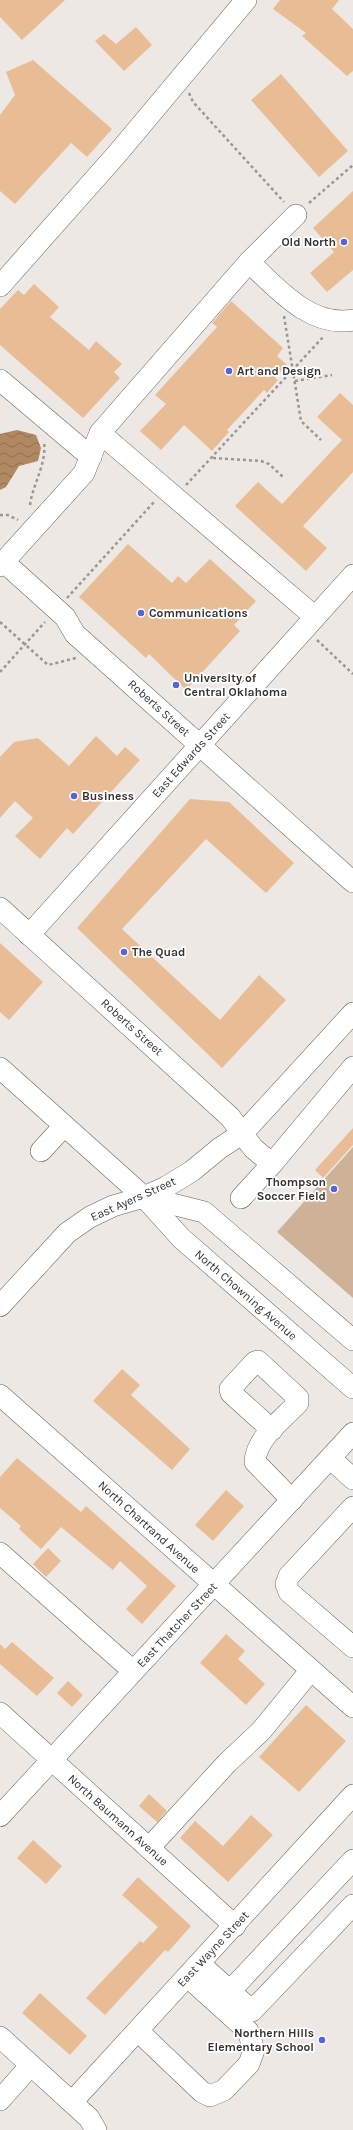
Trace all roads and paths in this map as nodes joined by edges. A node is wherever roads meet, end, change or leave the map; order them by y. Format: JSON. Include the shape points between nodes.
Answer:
{"nodes":[{"id":1,"x":246,"y":0,"type":"edge"},
{"id":2,"x":183,"y":76,"type":"junction"},
{"id":3,"x":353,"y":166,"type":"edge"},
{"id":4,"x":296,"y":215,"type":"junction"},
{"id":5,"x":249,"y":262,"type":"junction"},
{"id":6,"x":0,"y":286,"type":"edge"},
{"id":7,"x":279,"y":290,"type":"junction"},
{"id":8,"x":345,"y":320,"type":"edge"},
{"id":9,"x":293,"y":370,"type":"junction"},
{"id":10,"x":332,"y":376,"type":"dead end"},
{"id":11,"x":0,"y":380,"type":"edge"},
{"id":12,"x":295,"y":381,"type":"junction"},
{"id":13,"x":50,"y":423,"type":"junction"},
{"id":14,"x":100,"y":433,"type":"junction"},
{"id":15,"x":321,"y":440,"type":"dead end"},
{"id":16,"x":91,"y":457,"type":"junction"},
{"id":17,"x":213,"y":458,"type":"junction"},
{"id":18,"x":283,"y":477,"type":"dead end"},
{"id":19,"x":170,"y":493,"type":"junction"},
{"id":20,"x":37,"y":525,"type":"junction"},
{"id":21,"x":2,"y":564,"type":"edge"},
{"id":22,"x":353,"y":575,"type":"edge"},
{"id":23,"x":57,"y":609,"type":"junction"},
{"id":24,"x":0,"y":622,"type":"edge"},
{"id":25,"x":310,"y":623,"type":"junction"},
{"id":26,"x":26,"y":644,"type":"junction"},
{"id":27,"x":96,"y":652,"type":"junction"},
{"id":28,"x":0,"y":672,"type":"edge"},
{"id":29,"x":353,"y":674,"type":"edge"},
{"id":30,"x":200,"y":745,"type":"junction"},
{"id":31,"x":353,"y":882,"type":"edge"},
{"id":32,"x":0,"y":908,"type":"edge"},
{"id":33,"x":30,"y":934,"type":"junction"},
{"id":34,"x":353,"y":1013,"type":"edge"},
{"id":35,"x":353,"y":1067,"type":"edge"},
{"id":36,"x":0,"y":1068,"type":"edge"},
{"id":37,"x":64,"y":1126,"type":"junction"},
{"id":38,"x":242,"y":1133,"type":"junction"},
{"id":39,"x":41,"y":1151,"type":"dead end"},
{"id":40,"x":272,"y":1164,"type":"junction"},
{"id":41,"x":144,"y":1197,"type":"junction"},
{"id":42,"x":241,"y":1198,"type":"dead end"},
{"id":43,"x":0,"y":1306,"type":"edge"},
{"id":44,"x":353,"y":1340,"type":"edge"},
{"id":45,"x":353,"y":1388,"type":"edge"},
{"id":46,"x":0,"y":1395,"type":"edge"},
{"id":47,"x":272,"y":1430,"type":"dead end"},
{"id":48,"x":353,"y":1433,"type":"edge"},
{"id":49,"x":330,"y":1458,"type":"junction"},
{"id":50,"x":353,"y":1479,"type":"edge"},
{"id":51,"x":292,"y":1500,"type":"junction"},
{"id":52,"x":353,"y":1507,"type":"edge"},
{"id":53,"x":0,"y":1553,"type":"edge"},
{"id":54,"x":214,"y":1585,"type":"junction"},
{"id":55,"x":350,"y":1640,"type":"edge"},
{"id":56,"x":311,"y":1670,"type":"junction"},
{"id":57,"x":133,"y":1671,"type":"junction"},
{"id":58,"x":353,"y":1707,"type":"edge"},
{"id":59,"x":0,"y":1713,"type":"edge"},
{"id":60,"x":51,"y":1759,"type":"junction"},
{"id":61,"x":353,"y":1795,"type":"edge"},
{"id":62,"x":0,"y":1816,"type":"edge"},
{"id":63,"x":148,"y":1848,"type":"junction"},
{"id":64,"x":353,"y":1860,"type":"edge"},
{"id":65,"x":353,"y":1905,"type":"edge"},
{"id":66,"x":235,"y":1926,"type":"junction"},
{"id":67,"x":194,"y":1970,"type":"junction"},
{"id":68,"x":230,"y":1991,"type":"junction"},
{"id":69,"x":138,"y":2031,"type":"junction"},
{"id":70,"x":0,"y":2037,"type":"edge"},
{"id":71,"x":31,"y":2065,"type":"junction"},
{"id":72,"x":0,"y":2100,"type":"edge"},
{"id":73,"x":72,"y":2102,"type":"junction"},
{"id":74,"x":96,"y":2130,"type":"edge"}],
"edges":[{"from":1,"to":2,"type":"street"},
{"from":2,"to":4,"type":"path","via":[[193,102]]},
{"from":2,"to":6,"type":"street"},
{"from":3,"to":4,"type":"path"},
{"from":4,"to":5,"type":"street"},
{"from":5,"to":7,"type":"street"},
{"from":5,"to":14,"type":"street"},
{"from":7,"to":8,"type":"street","via":[[312,314]]},
{"from":7,"to":9,"type":"path"},
{"from":8,"to":9,"type":"path"},
{"from":9,"to":12,"type":"path"},
{"from":9,"to":17,"type":"path"},
{"from":10,"to":12,"type":"path"},
{"from":11,"to":13,"type":"street"},
{"from":12,"to":15,"type":"path","via":[[301,421]]},
{"from":13,"to":16,"type":"street"},
{"from":13,"to":20,"type":"path","via":[[43,431],[45,450],[32,492],[29,515]]},
{"from":14,"to":16,"type":"street"},
{"from":14,"to":19,"type":"street"},
{"from":16,"to":20,"type":"street","via":[[84,473]]},
{"from":17,"to":18,"type":"path","via":[[261,461],[269,464]]},
{"from":17,"to":19,"type":"path"},
{"from":19,"to":23,"type":"path"},
{"from":19,"to":25,"type":"street"},
{"from":20,"to":21,"type":"street"},
{"from":21,"to":23,"type":"street","name":"Roberts Street"},
{"from":22,"to":25,"type":"street","name":"East Edwards Street"},
{"from":23,"to":26,"type":"path"},
{"from":23,"to":27,"type":"street","name":"Roberts Street","via":[[66,617],[75,634]]},
{"from":24,"to":26,"type":"path"},
{"from":25,"to":29,"type":"path"},
{"from":25,"to":30,"type":"street","name":"East Edwards Street"},
{"from":26,"to":27,"type":"path","via":[[48,665]]},
{"from":26,"to":28,"type":"path"},
{"from":27,"to":30,"type":"street","name":"Roberts Street"},
{"from":30,"to":31,"type":"street","name":"Roberts Street"},
{"from":30,"to":33,"type":"street","name":"East Edwards Street"},
{"from":32,"to":33,"type":"street","name":"Roberts Street"},
{"from":33,"to":38,"type":"street","name":"Roberts Street","via":[[230,1116]]},
{"from":34,"to":38,"type":"street","name":"East Ayers Street"},
{"from":35,"to":40,"type":"street"},
{"from":36,"to":37,"type":"street","name":"North Chowning Avenue"},
{"from":37,"to":39,"type":"street"},
{"from":37,"to":41,"type":"street","name":"North Chowning Avenue"},
{"from":38,"to":40,"type":"street","name":"Roberts Street","via":[[253,1148]]},
{"from":38,"to":41,"type":"street","name":"East Ayers Street","via":[[192,1171]]},
{"from":40,"to":42,"type":"street"},
{"from":41,"to":43,"type":"street","name":"East Ayers Street","via":[[113,1206],[90,1217],[67,1233]]},
{"from":41,"to":44,"type":"street","name":"North Chowning Avenue","via":[[204,1212]]},
{"from":41,"to":45,"type":"street","name":"North Chowning Avenue","via":[[181,1238]]},
{"from":46,"to":54,"type":"street","name":"North Chartrand Avenue"},
{"from":47,"to":51,"type":"street","via":[[255,1452],[255,1462]]},
{"from":48,"to":49,"type":"street","name":"East Thatcher Street"},
{"from":49,"to":50,"type":"street"},
{"from":49,"to":51,"type":"street","name":"East Thatcher Street"},
{"from":51,"to":54,"type":"street","name":"East Thatcher Street"},
{"from":52,"to":55,"type":"street","via":[[289,1576],[286,1584],[289,1592]]},
{"from":53,"to":57,"type":"street"},
{"from":54,"to":56,"type":"street","name":"North Chartrand Avenue"},
{"from":54,"to":57,"type":"street","name":"East Thatcher Street"},
{"from":56,"to":58,"type":"street","name":"North Chartrand Avenue"},
{"from":56,"to":63,"type":"street","via":[[261,1731]]},
{"from":57,"to":60,"type":"street","name":"East Thatcher Street"},
{"from":59,"to":60,"type":"street","name":"North Baumann Avenue"},
{"from":60,"to":62,"type":"street","name":"East Thatcher Street"},
{"from":60,"to":63,"type":"street","name":"North Baumann Avenue"},
{"from":61,"to":66,"type":"street","name":"East Wayne Street"},
{"from":63,"to":66,"type":"street","name":"North Baumann Avenue"},
{"from":64,"to":68,"type":"street"},
{"from":65,"to":68,"type":"street","via":[[252,2011]]},
{"from":66,"to":67,"type":"street","name":"East Wayne Street"},
{"from":67,"to":68,"type":"street"},
{"from":67,"to":69,"type":"street","name":"East Wayne Street"},
{"from":67,"to":69,"type":"street","via":[[248,2031],[254,2050],[249,2064],[224,2090],[210,2096],[202,2092]]},
{"from":69,"to":73,"type":"street","name":"East Wayne Street"},
{"from":70,"to":71,"type":"street"},
{"from":71,"to":72,"type":"street"},
{"from":71,"to":73,"type":"street"},
{"from":73,"to":74,"type":"street","via":[[89,2118]]}]}
